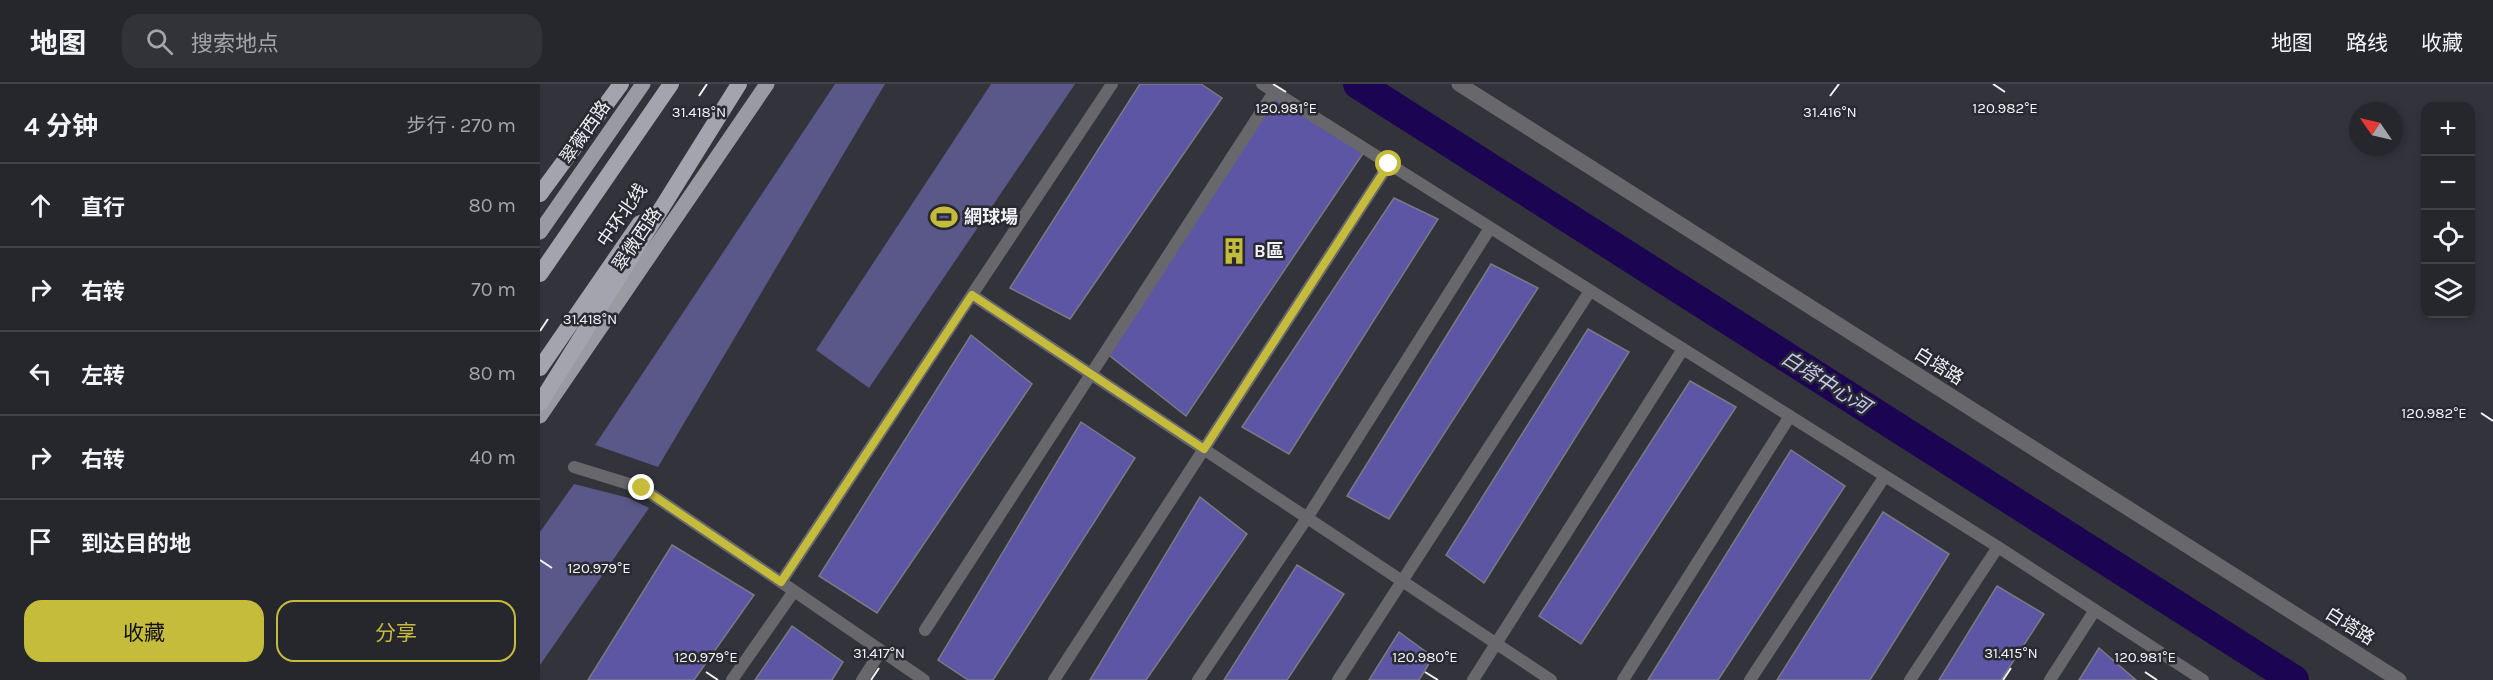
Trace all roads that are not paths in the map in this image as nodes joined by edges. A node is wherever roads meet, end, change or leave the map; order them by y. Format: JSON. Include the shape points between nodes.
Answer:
{"nodes":[{"id":1,"x":621,"y":84,"type":"edge"},
{"id":2,"x":643,"y":84,"type":"edge"},
{"id":3,"x":671,"y":84,"type":"edge"},
{"id":4,"x":737,"y":84,"type":"edge"},
{"id":5,"x":767,"y":84,"type":"edge"},
{"id":6,"x":1112,"y":84,"type":"edge"},
{"id":7,"x":1262,"y":84,"type":"edge"},
{"id":8,"x":1459,"y":84,"type":"edge"},
{"id":9,"x":1274,"y":92,"type":"junction"},
{"id":10,"x":1389,"y":164,"type":"junction"},
{"id":11,"x":540,"y":194,"type":"edge"},
{"id":12,"x":1490,"y":228,"type":"junction"},
{"id":13,"x":540,"y":232,"type":"edge"},
{"id":14,"x":540,"y":274,"type":"edge"},
{"id":15,"x":1590,"y":291,"type":"junction"},
{"id":16,"x":972,"y":295,"type":"junction"},
{"id":17,"x":1683,"y":349,"type":"junction"},
{"id":18,"x":540,"y":368,"type":"edge"},
{"id":19,"x":1091,"y":374,"type":"junction"},
{"id":20,"x":540,"y":403,"type":"edge"},
{"id":21,"x":540,"y":416,"type":"edge"},
{"id":22,"x":1790,"y":416,"type":"junction"},
{"id":23,"x":1204,"y":449,"type":"junction"},
{"id":24,"x":574,"y":467,"type":"dead end"},
{"id":25,"x":1885,"y":476,"type":"junction"},
{"id":26,"x":1307,"y":518,"type":"junction"},
{"id":27,"x":1998,"y":547,"type":"junction"},
{"id":28,"x":1402,"y":581,"type":"junction"},
{"id":29,"x":781,"y":582,"type":"junction"},
{"id":30,"x":794,"y":591,"type":"junction"},
{"id":31,"x":2096,"y":610,"type":"junction"},
{"id":32,"x":925,"y":630,"type":"dead end"},
{"id":33,"x":1496,"y":643,"type":"junction"},
{"id":34,"x":881,"y":651,"type":"junction"},
{"id":35,"x":732,"y":680,"type":"edge"},
{"id":36,"x":862,"y":680,"type":"edge"},
{"id":37,"x":924,"y":680,"type":"edge"},
{"id":38,"x":1054,"y":680,"type":"edge"},
{"id":39,"x":1198,"y":680,"type":"edge"},
{"id":40,"x":1338,"y":680,"type":"edge"},
{"id":41,"x":1473,"y":680,"type":"edge"},
{"id":42,"x":1551,"y":680,"type":"edge"},
{"id":43,"x":1623,"y":680,"type":"edge"},
{"id":44,"x":1750,"y":680,"type":"edge"},
{"id":45,"x":1910,"y":680,"type":"edge"},
{"id":46,"x":2050,"y":680,"type":"edge"},
{"id":47,"x":2203,"y":680,"type":"edge"},
{"id":48,"x":2399,"y":680,"type":"edge"}],
"edges":[{"from":1,"to":11,"type":"highway"},
{"from":2,"to":13,"type":"main road","name":"翠薇西路"},
{"from":3,"to":14,"type":"highway","name":"中环北线"},
{"from":4,"to":18,"type":"highway","name":"中环北线"},
{"from":4,"to":20,"type":"highway"},
{"from":5,"to":21,"type":"main road","name":"翠微西路"},
{"from":6,"to":16,"type":"lane"},
{"from":7,"to":9,"type":"lane"},
{"from":8,"to":48,"type":"street","name":"白塔路"},
{"from":9,"to":10,"type":"lane"},
{"from":9,"to":19,"type":"lane"},
{"from":10,"to":12,"type":"lane"},
{"from":10,"to":23,"type":"lane"},
{"from":12,"to":15,"type":"lane"},
{"from":12,"to":26,"type":"lane"},
{"from":15,"to":17,"type":"lane"},
{"from":15,"to":28,"type":"lane"},
{"from":16,"to":19,"type":"lane"},
{"from":16,"to":29,"type":"lane"},
{"from":17,"to":22,"type":"lane"},
{"from":17,"to":33,"type":"lane"},
{"from":19,"to":23,"type":"lane"},
{"from":19,"to":32,"type":"lane"},
{"from":22,"to":25,"type":"lane"},
{"from":22,"to":43,"type":"lane"},
{"from":23,"to":26,"type":"lane"},
{"from":23,"to":38,"type":"lane"},
{"from":24,"to":29,"type":"lane","via":[[642,488]]},
{"from":25,"to":27,"type":"lane"},
{"from":25,"to":44,"type":"lane"},
{"from":26,"to":28,"type":"lane"},
{"from":26,"to":39,"type":"lane"},
{"from":27,"to":31,"type":"lane"},
{"from":27,"to":45,"type":"lane"},
{"from":28,"to":33,"type":"lane"},
{"from":28,"to":40,"type":"lane"},
{"from":29,"to":30,"type":"lane"},
{"from":30,"to":34,"type":"lane"},
{"from":30,"to":35,"type":"lane"},
{"from":31,"to":46,"type":"lane"},
{"from":31,"to":47,"type":"lane"},
{"from":33,"to":41,"type":"lane"},
{"from":33,"to":42,"type":"lane"},
{"from":34,"to":36,"type":"lane"},
{"from":34,"to":37,"type":"lane"}]}
